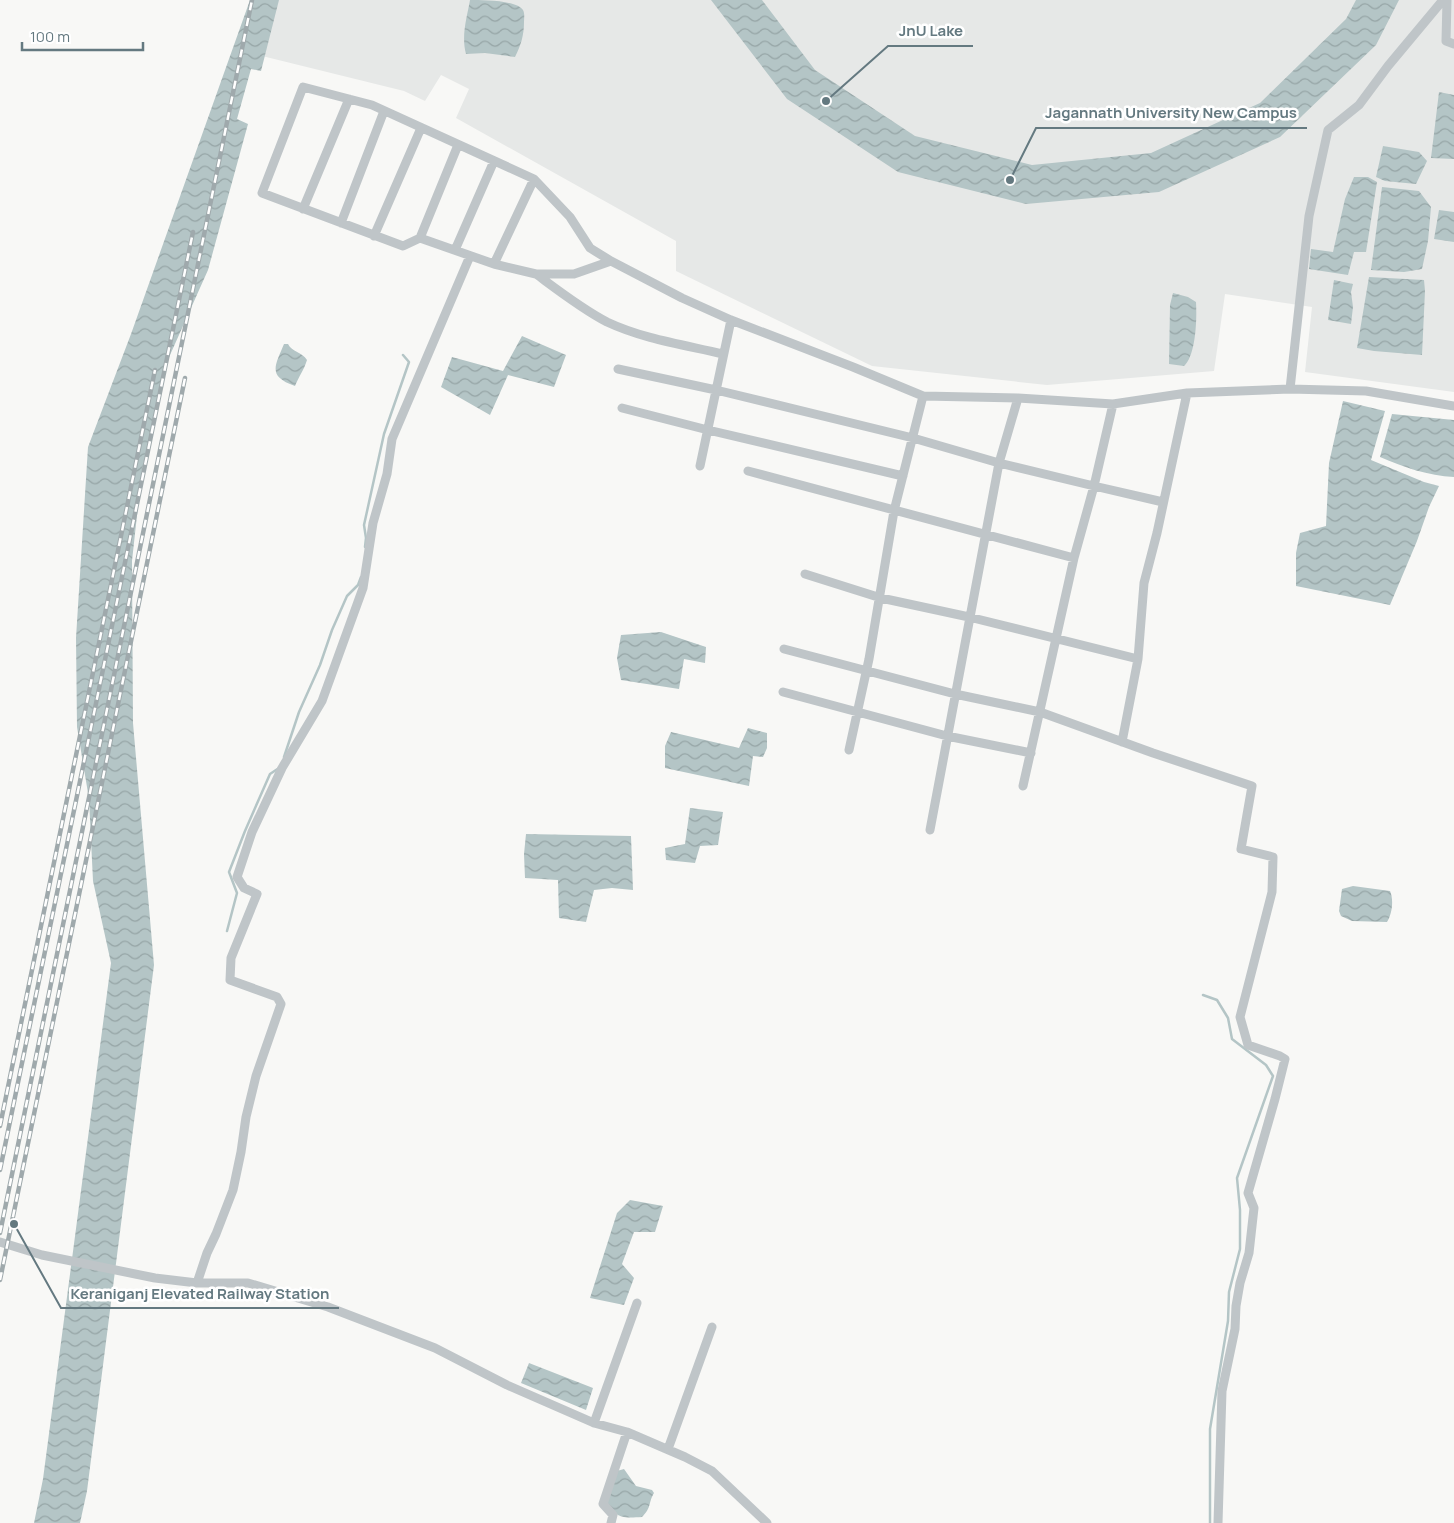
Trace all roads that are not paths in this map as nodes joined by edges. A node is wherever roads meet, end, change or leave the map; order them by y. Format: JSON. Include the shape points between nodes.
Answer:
{"nodes":[{"id":1,"x":1443,"y":0,"type":"edge"},
{"id":2,"x":1447,"y":0,"type":"edge"},
{"id":3,"x":1454,"y":44,"type":"edge"},
{"id":4,"x":349,"y":100,"type":"junction"},
{"id":5,"x":384,"y":111,"type":"junction"},
{"id":6,"x":421,"y":128,"type":"junction"},
{"id":7,"x":458,"y":145,"type":"junction"},
{"id":8,"x":494,"y":161,"type":"junction"},
{"id":9,"x":534,"y":179,"type":"junction"},
{"id":10,"x":304,"y":209,"type":"junction"},
{"id":11,"x":340,"y":223,"type":"junction"},
{"id":12,"x":374,"y":236,"type":"junction"},
{"id":13,"x":420,"y":238,"type":"junction"},
{"id":14,"x":455,"y":250,"type":"junction"},
{"id":15,"x":470,"y":256,"type":"junction"},
{"id":16,"x":611,"y":261,"type":"junction"},
{"id":17,"x":494,"y":264,"type":"junction"},
{"id":18,"x":536,"y":274,"type":"junction"},
{"id":19,"x":731,"y":320,"type":"junction"},
{"id":20,"x":723,"y":354,"type":"junction"},
{"id":21,"x":618,"y":369,"type":"dead end"},
{"id":22,"x":1290,"y":389,"type":"junction"},
{"id":23,"x":716,"y":390,"type":"junction"},
{"id":24,"x":1186,"y":393,"type":"junction"},
{"id":25,"x":923,"y":396,"type":"junction"},
{"id":26,"x":1018,"y":398,"type":"junction"},
{"id":27,"x":1112,"y":404,"type":"junction"},
{"id":28,"x":1454,"y":406,"type":"edge"},
{"id":29,"x":622,"y":408,"type":"dead end"},
{"id":30,"x":708,"y":430,"type":"junction"},
{"id":31,"x":913,"y":438,"type":"junction"},
{"id":32,"x":999,"y":463,"type":"junction"},
{"id":33,"x":700,"y":466,"type":"dead end"},
{"id":34,"x":748,"y":471,"type":"dead end"},
{"id":35,"x":903,"y":476,"type":"junction"},
{"id":36,"x":1094,"y":486,"type":"junction"},
{"id":37,"x":1163,"y":502,"type":"junction"},
{"id":38,"x":894,"y":511,"type":"junction"},
{"id":39,"x":985,"y":533,"type":"junction"},
{"id":40,"x":1074,"y":558,"type":"junction"},
{"id":41,"x":805,"y":574,"type":"dead end"},
{"id":42,"x":881,"y":598,"type":"junction"},
{"id":43,"x":969,"y":617,"type":"junction"},
{"id":44,"x":1056,"y":639,"type":"junction"},
{"id":45,"x":784,"y":649,"type":"dead end"},
{"id":46,"x":1138,"y":659,"type":"junction"},
{"id":47,"x":867,"y":670,"type":"junction"},
{"id":48,"x":783,"y":692,"type":"dead end"},
{"id":49,"x":955,"y":694,"type":"junction"},
{"id":50,"x":857,"y":712,"type":"junction"},
{"id":51,"x":1040,"y":712,"type":"junction"},
{"id":52,"x":947,"y":736,"type":"junction"},
{"id":53,"x":1122,"y":742,"type":"junction"},
{"id":54,"x":849,"y":750,"type":"dead end"},
{"id":55,"x":1031,"y":753,"type":"junction"},
{"id":56,"x":1024,"y":786,"type":"dead end"},
{"id":57,"x":930,"y":830,"type":"dead end"},
{"id":58,"x":0,"y":1242,"type":"edge"},
{"id":59,"x":197,"y":1283,"type":"junction"},
{"id":60,"x":637,"y":1302,"type":"dead end"},
{"id":61,"x":712,"y":1327,"type":"dead end"},
{"id":62,"x":594,"y":1423,"type":"junction"},
{"id":63,"x":627,"y":1432,"type":"junction"},
{"id":64,"x":668,"y":1449,"type":"junction"},
{"id":65,"x":611,"y":1523,"type":"edge"},
{"id":66,"x":767,"y":1523,"type":"edge"},
{"id":67,"x":1218,"y":1523,"type":"edge"}],
"edges":[{"from":1,"to":22,"type":"street","via":[[1359,105],[1328,130],[1309,216]]},
{"from":2,"to":3,"type":"street","via":[[1446,41]]},
{"from":4,"to":5,"type":"street"},
{"from":4,"to":10,"type":"street"},
{"from":4,"to":10,"type":"street","via":[[304,88],[262,193]]},
{"from":5,"to":6,"type":"street"},
{"from":5,"to":11,"type":"street"},
{"from":6,"to":7,"type":"street"},
{"from":6,"to":12,"type":"street"},
{"from":7,"to":8,"type":"street"},
{"from":7,"to":13,"type":"street"},
{"from":8,"to":9,"type":"street"},
{"from":8,"to":14,"type":"street"},
{"from":9,"to":16,"type":"street","via":[[570,216],[590,248]]},
{"from":9,"to":17,"type":"street"},
{"from":10,"to":11,"type":"street"},
{"from":11,"to":12,"type":"street"},
{"from":12,"to":13,"type":"street","via":[[403,246]]},
{"from":13,"to":14,"type":"street"},
{"from":14,"to":15,"type":"street"},
{"from":15,"to":17,"type":"street"},
{"from":15,"to":59,"type":"street","via":[[392,439],[387,474],[373,523],[363,588],[322,701],[282,768],[252,832],[237,877],[244,888],[257,894],[231,958],[230,980],[276,997],[281,1004],[256,1076],[232,1190]]},
{"from":16,"to":18,"type":"street","via":[[574,274]]},
{"from":16,"to":19,"type":"street"},
{"from":17,"to":18,"type":"street"},
{"from":18,"to":20,"type":"street","via":[[606,321],[632,332]]},
{"from":19,"to":20,"type":"street"},
{"from":19,"to":25,"type":"street"},
{"from":20,"to":23,"type":"street"},
{"from":21,"to":23,"type":"street"},
{"from":22,"to":24,"type":"street"},
{"from":22,"to":28,"type":"street","via":[[1366,391]]},
{"from":23,"to":30,"type":"street"},
{"from":23,"to":31,"type":"street"},
{"from":24,"to":27,"type":"street"},
{"from":24,"to":37,"type":"street"},
{"from":25,"to":26,"type":"street"},
{"from":25,"to":31,"type":"street"},
{"from":26,"to":27,"type":"street"},
{"from":26,"to":32,"type":"street"},
{"from":27,"to":36,"type":"street"},
{"from":29,"to":30,"type":"street"},
{"from":30,"to":33,"type":"street"},
{"from":30,"to":35,"type":"street"},
{"from":31,"to":32,"type":"street"},
{"from":31,"to":35,"type":"street"},
{"from":32,"to":36,"type":"street"},
{"from":32,"to":39,"type":"street"},
{"from":34,"to":38,"type":"street"},
{"from":35,"to":38,"type":"street"},
{"from":36,"to":37,"type":"street"},
{"from":36,"to":40,"type":"street"},
{"from":37,"to":46,"type":"street","via":[[1144,583]]},
{"from":38,"to":39,"type":"street"},
{"from":38,"to":42,"type":"street"},
{"from":39,"to":40,"type":"street"},
{"from":39,"to":43,"type":"street"},
{"from":40,"to":44,"type":"street"},
{"from":41,"to":42,"type":"street"},
{"from":42,"to":43,"type":"street"},
{"from":42,"to":47,"type":"street"},
{"from":43,"to":44,"type":"street"},
{"from":43,"to":49,"type":"street"},
{"from":44,"to":46,"type":"street"},
{"from":44,"to":51,"type":"street"},
{"from":45,"to":47,"type":"street"},
{"from":46,"to":53,"type":"street"},
{"from":47,"to":49,"type":"street"},
{"from":47,"to":50,"type":"street"},
{"from":48,"to":50,"type":"street"},
{"from":49,"to":51,"type":"street"},
{"from":49,"to":52,"type":"street"},
{"from":50,"to":52,"type":"street"},
{"from":50,"to":54,"type":"street"},
{"from":51,"to":53,"type":"street"},
{"from":51,"to":55,"type":"street"},
{"from":52,"to":55,"type":"street"},
{"from":52,"to":57,"type":"street"},
{"from":53,"to":67,"type":"street","via":[[1252,786],[1241,849],[1273,857],[1272,892],[1240,1017],[1248,1045],[1285,1059],[1248,1192],[1254,1208],[1250,1253],[1240,1282],[1236,1329],[1222,1391]]},
{"from":55,"to":56,"type":"street"},
{"from":58,"to":59,"type":"street","via":[[155,1278]]},
{"from":59,"to":62,"type":"street","via":[[248,1283],[328,1306],[435,1348],[507,1385]]},
{"from":60,"to":62,"type":"street"},
{"from":61,"to":64,"type":"street"},
{"from":62,"to":63,"type":"street"},
{"from":63,"to":64,"type":"street"},
{"from":63,"to":65,"type":"street","via":[[603,1504],[613,1515]]},
{"from":64,"to":66,"type":"street","via":[[712,1472]]}]}
